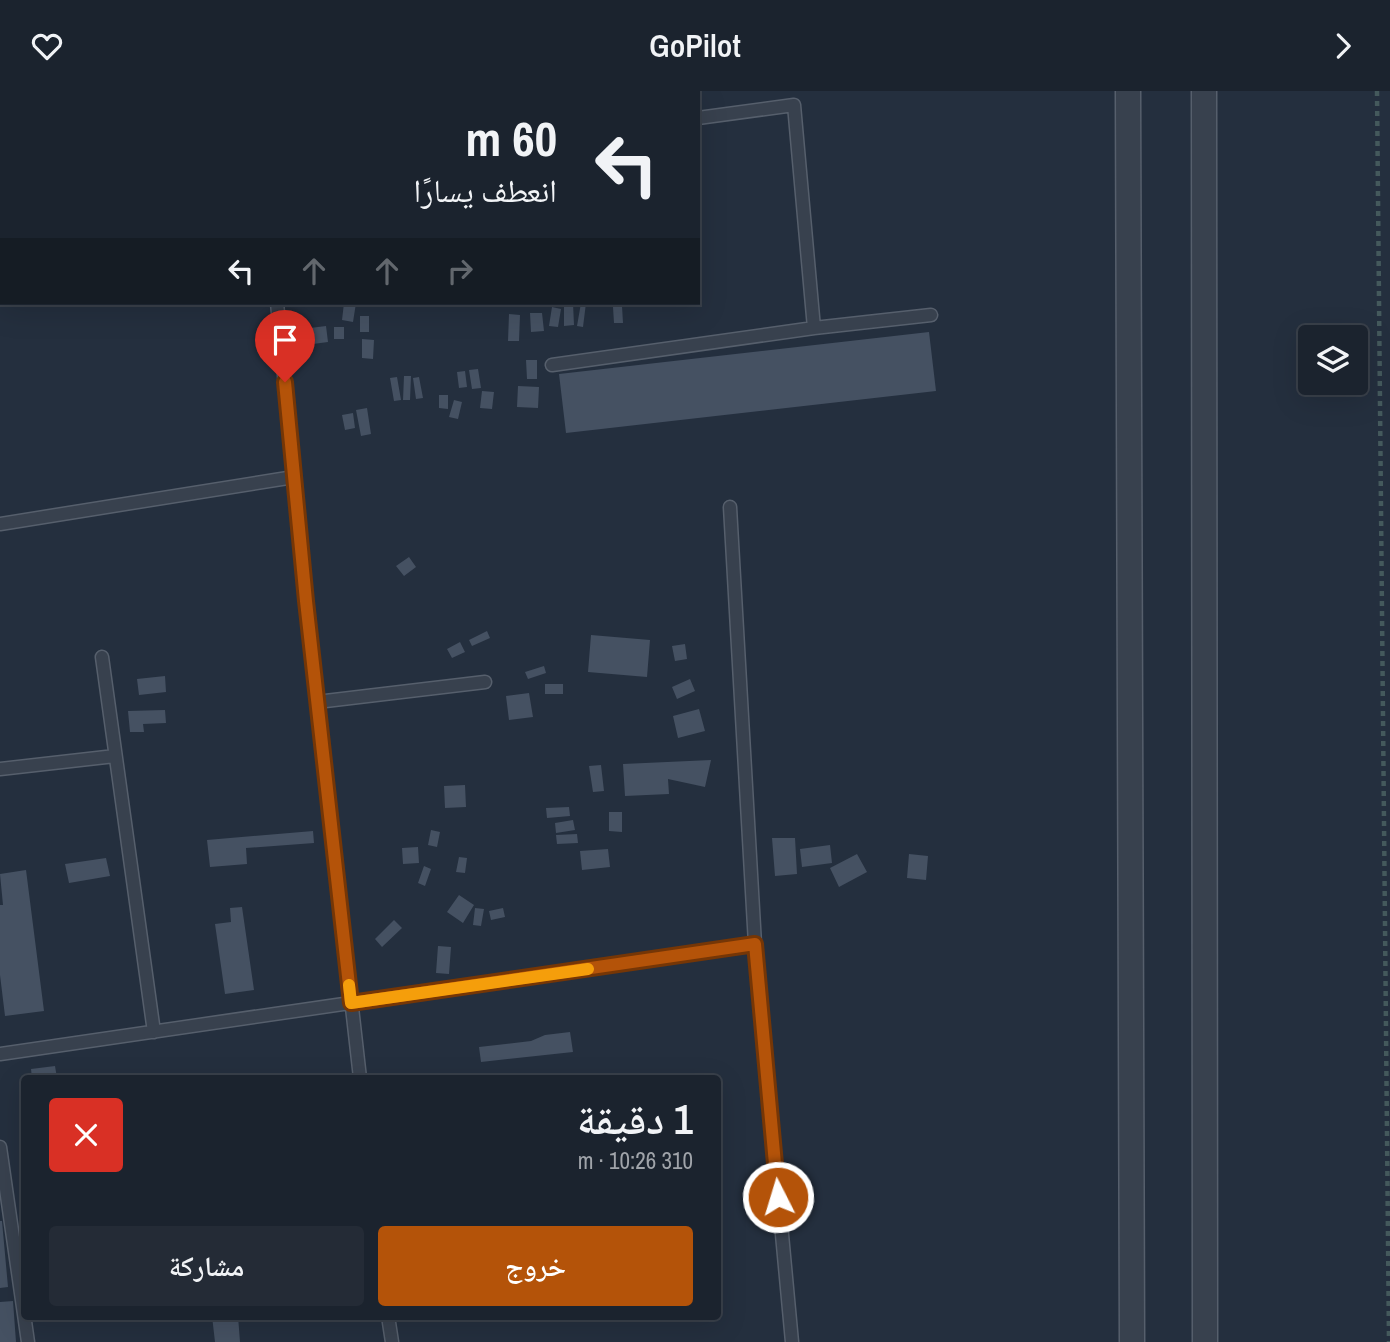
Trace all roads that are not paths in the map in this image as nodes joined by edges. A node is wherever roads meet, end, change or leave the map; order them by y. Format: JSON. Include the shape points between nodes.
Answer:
{"nodes":[{"id":1,"x":1128,"y":91,"type":"edge"},
{"id":2,"x":1204,"y":91,"type":"edge"},
{"id":3,"x":700,"y":118,"type":"edge"},
{"id":4,"x":277,"y":305,"type":"edge"},
{"id":5,"x":931,"y":315,"type":"dead end"},
{"id":6,"x":814,"y":328,"type":"junction"},
{"id":7,"x":552,"y":365,"type":"dead end"},
{"id":8,"x":294,"y":477,"type":"junction"},
{"id":9,"x":730,"y":507,"type":"dead end"},
{"id":10,"x":0,"y":524,"type":"edge"},
{"id":11,"x":102,"y":657,"type":"dead end"},
{"id":12,"x":485,"y":682,"type":"dead end"},
{"id":13,"x":317,"y":702,"type":"junction"},
{"id":14,"x":116,"y":756,"type":"junction"},
{"id":15,"x":0,"y":769,"type":"edge"},
{"id":16,"x":755,"y":944,"type":"junction"},
{"id":17,"x":351,"y":1003,"type":"junction"},
{"id":18,"x":154,"y":1032,"type":"junction"},
{"id":19,"x":0,"y":1054,"type":"edge"},
{"id":20,"x":360,"y":1075,"type":"edge"},
{"id":21,"x":0,"y":1147,"type":"edge"},
{"id":22,"x":21,"y":1293,"type":"edge"},
{"id":23,"x":25,"y":1320,"type":"edge"},
{"id":24,"x":388,"y":1320,"type":"edge"},
{"id":25,"x":28,"y":1342,"type":"edge"},
{"id":26,"x":391,"y":1342,"type":"edge"},
{"id":27,"x":792,"y":1342,"type":"edge"},
{"id":28,"x":1132,"y":1342,"type":"edge"},
{"id":29,"x":1205,"y":1342,"type":"edge"}],
"edges":[{"from":1,"to":28,"type":"street"},
{"from":2,"to":29,"type":"street"},
{"from":3,"to":6,"type":"lane","via":[[794,105]]},
{"from":4,"to":8,"type":"lane"},
{"from":5,"to":6,"type":"lane"},
{"from":6,"to":7,"type":"lane"},
{"from":8,"to":10,"type":"lane"},
{"from":8,"to":13,"type":"lane"},
{"from":9,"to":16,"type":"lane"},
{"from":11,"to":14,"type":"lane"},
{"from":12,"to":13,"type":"lane"},
{"from":13,"to":17,"type":"lane"},
{"from":14,"to":15,"type":"lane"},
{"from":14,"to":18,"type":"lane"},
{"from":16,"to":17,"type":"lane"},
{"from":16,"to":27,"type":"lane"},
{"from":17,"to":18,"type":"lane"},
{"from":17,"to":20,"type":"lane"},
{"from":18,"to":19,"type":"lane"},
{"from":21,"to":22,"type":"lane"},
{"from":23,"to":25,"type":"lane"},
{"from":24,"to":26,"type":"lane"}]}
